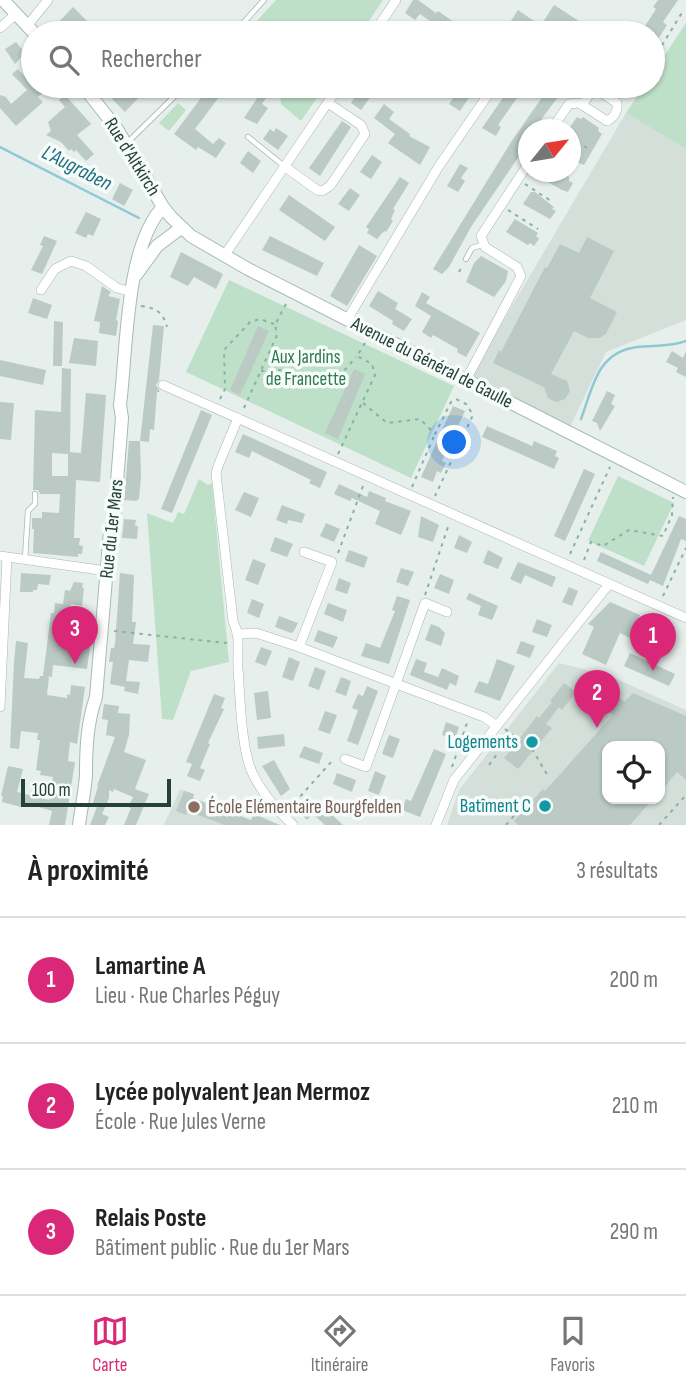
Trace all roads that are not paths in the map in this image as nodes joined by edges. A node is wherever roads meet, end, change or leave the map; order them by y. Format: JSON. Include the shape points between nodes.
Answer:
{"nodes":[{"id":1,"x":3,"y":0,"type":"edge"},
{"id":2,"x":48,"y":0,"type":"edge"},
{"id":3,"x":264,"y":0,"type":"edge"},
{"id":4,"x":396,"y":0,"type":"edge"},
{"id":5,"x":16,"y":14,"type":"junction"},
{"id":6,"x":23,"y":21,"type":"edge"},
{"id":7,"x":36,"y":21,"type":"edge"},
{"id":8,"x":245,"y":21,"type":"edge"},
{"id":9,"x":382,"y":21,"type":"edge"},
{"id":10,"x":0,"y":28,"type":"edge"},
{"id":11,"x":92,"y":98,"type":"edge"},
{"id":12,"x":173,"y":98,"type":"edge"},
{"id":13,"x":331,"y":98,"type":"edge"},
{"id":14,"x":486,"y":98,"type":"edge"},
{"id":15,"x":587,"y":98,"type":"edge"},
{"id":16,"x":610,"y":98,"type":"edge"},
{"id":17,"x":328,"y":103,"type":"junction"},
{"id":18,"x":582,"y":105,"type":"junction"},
{"id":19,"x":559,"y":119,"type":"edge"},
{"id":20,"x":248,"y":137,"type":"dead end"},
{"id":21,"x":126,"y":144,"type":"junction"},
{"id":22,"x":284,"y":166,"type":"junction"},
{"id":23,"x":518,"y":181,"type":"edge"},
{"id":24,"x":163,"y":207,"type":"junction"},
{"id":25,"x":181,"y":228,"type":"junction"},
{"id":26,"x":482,"y":244,"type":"junction"},
{"id":27,"x":224,"y":256,"type":"junction"},
{"id":28,"x":466,"y":259,"type":"dead end"},
{"id":29,"x":136,"y":275,"type":"junction"},
{"id":30,"x":41,"y":290,"type":"dead end"},
{"id":31,"x":132,"y":292,"type":"junction"},
{"id":32,"x":347,"y":320,"type":"junction"},
{"id":33,"x":466,"y":380,"type":"junction"},
{"id":34,"x":163,"y":385,"type":"dead end"},
{"id":35,"x":238,"y":418,"type":"junction"},
{"id":36,"x":681,"y":490,"type":"edge"},
{"id":37,"x":35,"y":494,"type":"dead end"},
{"id":38,"x":304,"y":552,"type":"dead end"},
{"id":39,"x":4,"y":556,"type":"edge"},
{"id":40,"x":25,"y":559,"type":"junction"},
{"id":41,"x":107,"y":571,"type":"junction"},
{"id":42,"x":609,"y":584,"type":"junction"},
{"id":43,"x":447,"y":611,"type":"dead end"},
{"id":44,"x":686,"y":618,"type":"edge"},
{"id":45,"x":239,"y":634,"type":"junction"},
{"id":46,"x":299,"y":647,"type":"junction"},
{"id":47,"x":395,"y":683,"type":"junction"},
{"id":48,"x":0,"y":707,"type":"edge"},
{"id":49,"x":498,"y":725,"type":"junction"},
{"id":50,"x":345,"y":759,"type":"road end"},
{"id":51,"x":79,"y":825,"type":"edge"},
{"id":52,"x":293,"y":825,"type":"edge"},
{"id":53,"x":436,"y":825,"type":"edge"}],
"edges":[{"from":1,"to":5,"type":"main road"},
{"from":2,"to":7,"type":"street"},
{"from":3,"to":8,"type":"lane"},
{"from":4,"to":9,"type":"street"},
{"from":5,"to":6,"type":"main road"},
{"from":5,"to":10,"type":"street"},
{"from":11,"to":21,"type":"main road","name":"Rue d'Altkirch"},
{"from":12,"to":21,"type":"lane"},
{"from":13,"to":17,"type":"street"},
{"from":14,"to":32,"type":"street","via":[[439,166]]},
{"from":15,"to":18,"type":"street"},
{"from":16,"to":18,"type":"street","via":[[618,110],[607,121]]},
{"from":17,"to":22,"type":"street"},
{"from":17,"to":22,"type":"street","via":[[364,130],[337,176],[322,191]]},
{"from":18,"to":19,"type":"street","via":[[569,104]]},
{"from":20,"to":22,"type":"lane"},
{"from":21,"to":24,"type":"main road","name":"Rue d'Altkirch"},
{"from":22,"to":27,"type":"street"},
{"from":23,"to":26,"type":"street","via":[[481,236]]},
{"from":24,"to":25,"type":"main road","name":"Rue d'Altkirch"},
{"from":24,"to":29,"type":"main road","name":"Rue du 1er Mars","via":[[148,225]]},
{"from":25,"to":27,"type":"main road","name":"Avenue du Général de Gaulle"},
{"from":25,"to":29,"type":"main road","name":"Rue du 1er Mars","via":[[157,246]]},
{"from":26,"to":28,"type":"lane","via":[[472,248]]},
{"from":26,"to":33,"type":"street","via":[[517,267],[521,275]]},
{"from":27,"to":32,"type":"main road","name":"Avenue du Général de Gaulle"},
{"from":29,"to":31,"type":"main road","name":"Rue du 1er Mars"},
{"from":30,"to":31,"type":"street","via":[[59,265],[71,261]]},
{"from":31,"to":41,"type":"main road","name":"Rue du 1er Mars"},
{"from":32,"to":33,"type":"main road","name":"Avenue du Général de Gaulle"},
{"from":33,"to":36,"type":"main road","name":"Avenue du Général de Gaulle"},
{"from":34,"to":35,"type":"street"},
{"from":35,"to":42,"type":"street"},
{"from":35,"to":45,"type":"street","via":[[216,474],[233,621]]},
{"from":37,"to":40,"type":"lane","via":[[35,504],[28,511]]},
{"from":38,"to":46,"type":"street","via":[[332,562]]},
{"from":39,"to":40,"type":"street"},
{"from":39,"to":48,"type":"street"},
{"from":40,"to":41,"type":"street"},
{"from":41,"to":51,"type":"main road","name":"Rue du 1er Mars"},
{"from":42,"to":44,"type":"street"},
{"from":42,"to":49,"type":"street"},
{"from":43,"to":47,"type":"street","via":[[425,603]]},
{"from":45,"to":46,"type":"street","via":[[256,633]]},
{"from":45,"to":52,"type":"street","via":[[249,765],[260,786]]},
{"from":46,"to":47,"type":"street"},
{"from":47,"to":49,"type":"street"},
{"from":47,"to":50,"type":"street","via":[[366,767]]},
{"from":49,"to":53,"type":"street","via":[[454,780]]}]}
